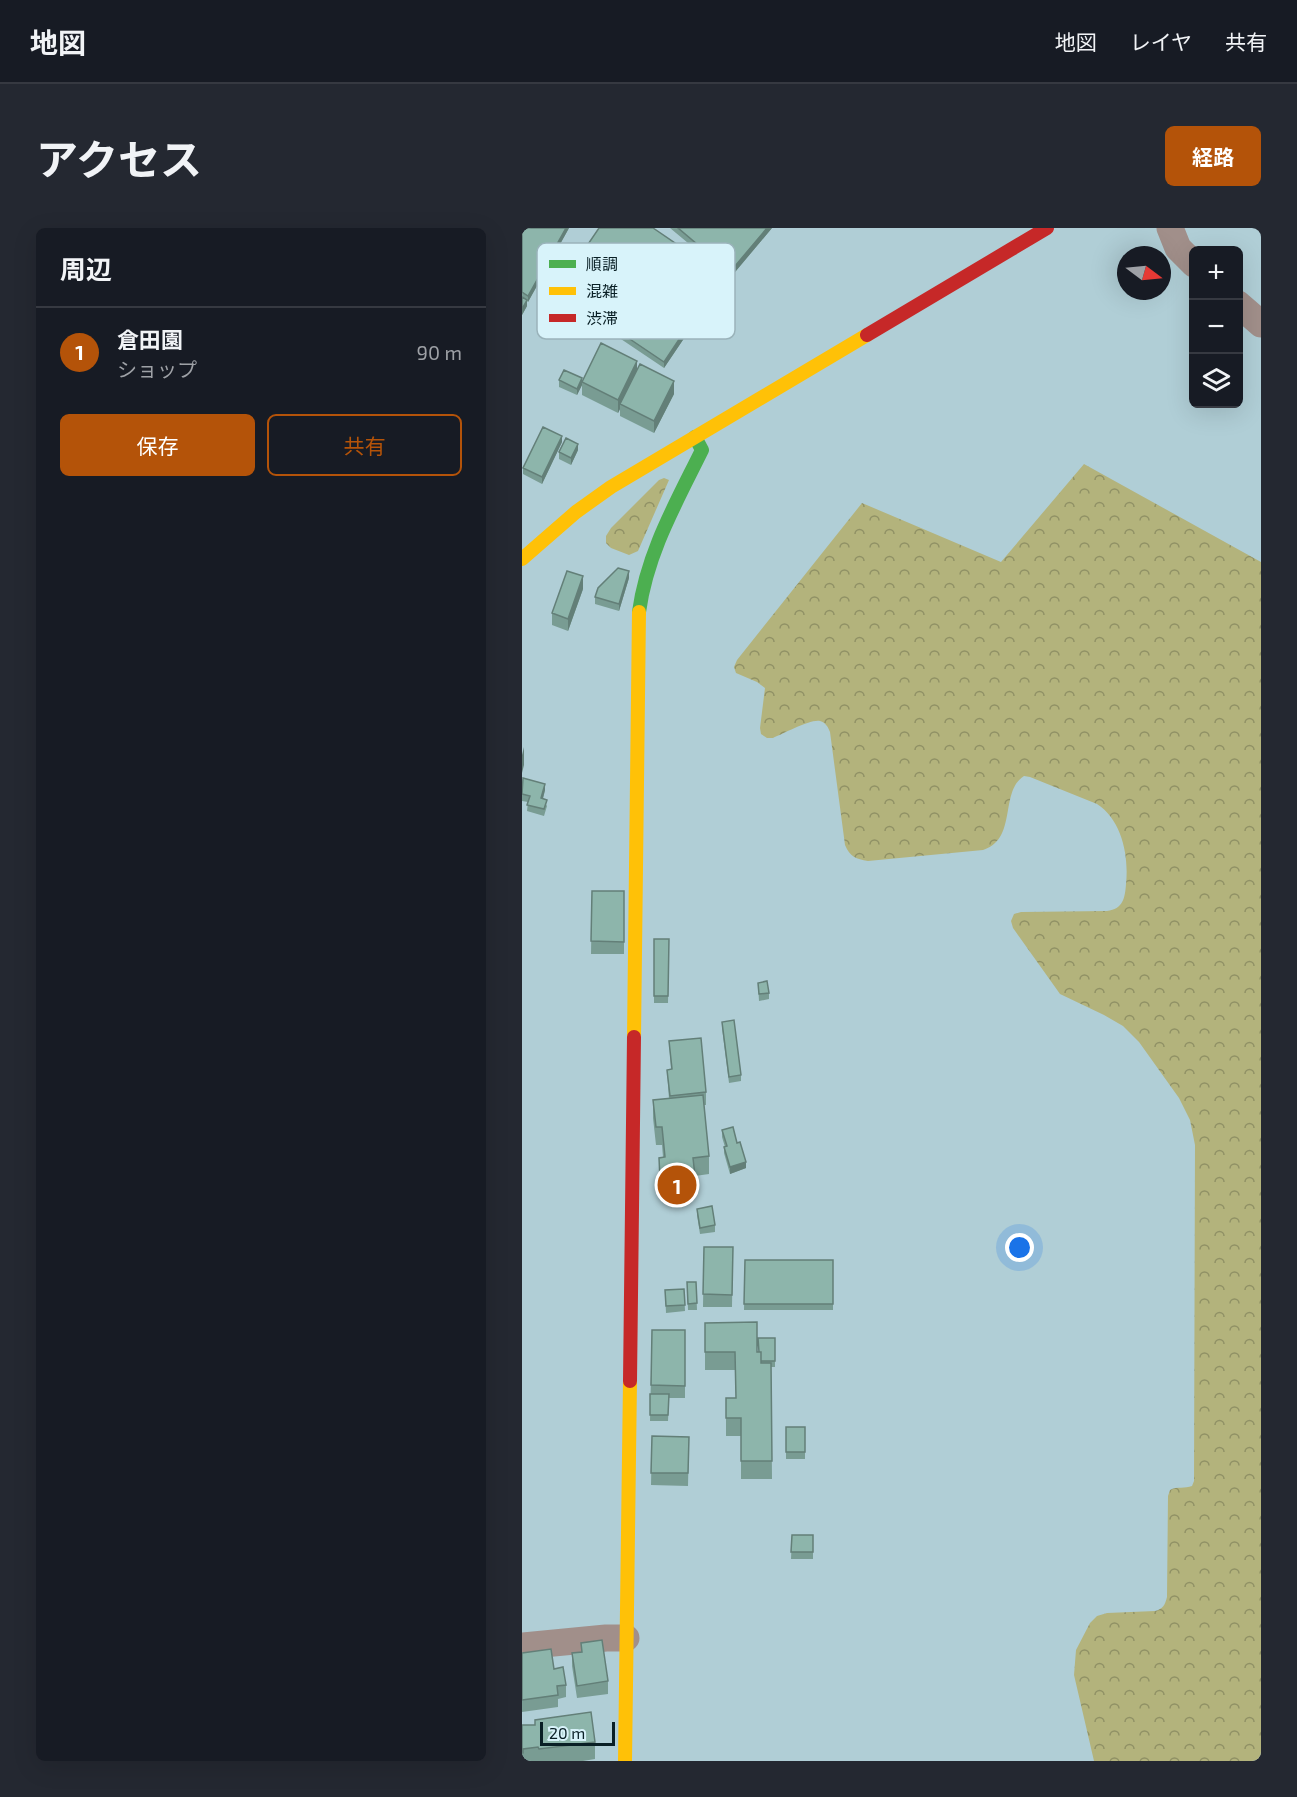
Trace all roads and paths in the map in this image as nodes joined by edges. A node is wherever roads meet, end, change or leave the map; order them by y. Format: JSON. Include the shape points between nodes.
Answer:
{"nodes":[{"id":1,"x":1047,"y":228,"type":"edge"},
{"id":2,"x":1170,"y":228,"type":"edge"},
{"id":3,"x":1189,"y":259,"type":"edge"},
{"id":4,"x":1243,"y":308,"type":"edge"},
{"id":5,"x":1261,"y":324,"type":"edge"},
{"id":6,"x":695,"y":437,"type":"junction"},
{"id":7,"x":522,"y":559,"type":"edge"},
{"id":8,"x":626,"y":1638,"type":"junction"},
{"id":9,"x":522,"y":1646,"type":"edge"},
{"id":10,"x":625,"y":1761,"type":"edge"}],
"edges":[{"from":1,"to":6,"type":"street"},
{"from":2,"to":3,"type":"street","via":[[1178,248]]},
{"from":4,"to":5,"type":"street"},
{"from":6,"to":7,"type":"street","via":[[602,493]]},
{"from":6,"to":8,"type":"street","via":[[702,450],[646,568],[639,612]]},
{"from":8,"to":9,"type":"street"},
{"from":8,"to":10,"type":"street"}]}
